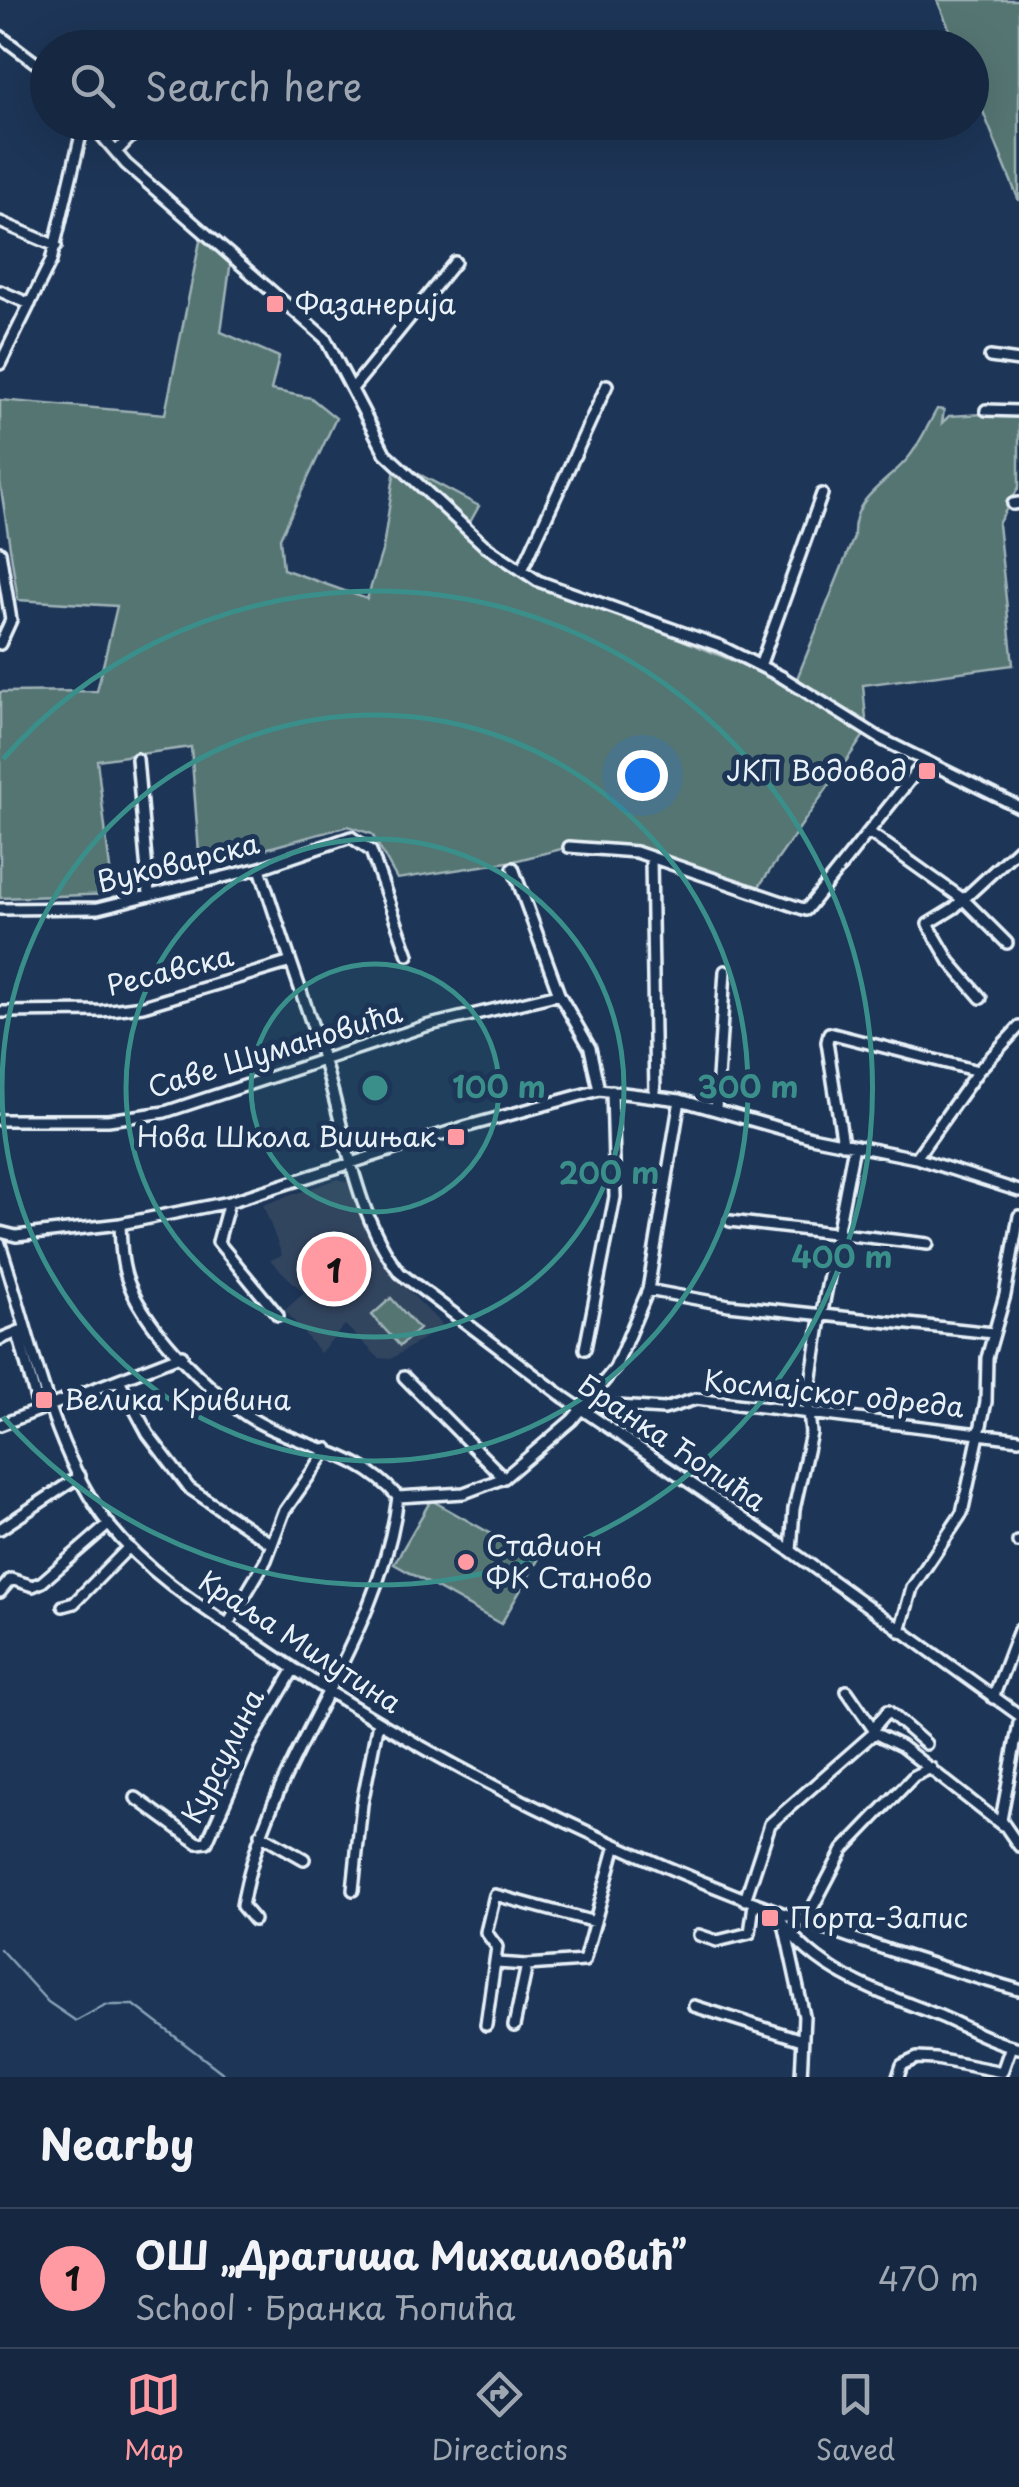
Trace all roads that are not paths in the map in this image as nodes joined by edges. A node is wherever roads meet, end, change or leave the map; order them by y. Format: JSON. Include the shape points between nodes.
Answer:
{"nodes":[{"id":1,"x":0,"y":36,"type":"edge"},
{"id":2,"x":30,"y":58,"type":"edge"},
{"id":3,"x":82,"y":140,"type":"edge"},
{"id":4,"x":104,"y":140,"type":"edge"},
{"id":5,"x":128,"y":140,"type":"edge"},
{"id":6,"x":116,"y":152,"type":"junction"},
{"id":7,"x":0,"y":222,"type":"edge"},
{"id":8,"x":56,"y":246,"type":"junction"},
{"id":9,"x":455,"y":262,"type":"dead end"},
{"id":10,"x":0,"y":291,"type":"edge"},
{"id":11,"x":30,"y":304,"type":"junction"},
{"id":12,"x":3,"y":349,"type":"edge"},
{"id":13,"x":990,"y":358,"type":"dead end"},
{"id":14,"x":1019,"y":360,"type":"edge"},
{"id":15,"x":0,"y":364,"type":"edge"},
{"id":16,"x":607,"y":385,"type":"dead end"},
{"id":17,"x":352,"y":389,"type":"junction"},
{"id":18,"x":986,"y":410,"type":"dead end"},
{"id":19,"x":1019,"y":410,"type":"edge"},
{"id":20,"x":822,"y":494,"type":"dead end"},
{"id":21,"x":0,"y":552,"type":"edge"},
{"id":22,"x":522,"y":570,"type":"junction"},
{"id":23,"x":0,"y":644,"type":"edge"},
{"id":24,"x":760,"y":666,"type":"junction"},
{"id":25,"x":137,"y":760,"type":"dead end"},
{"id":26,"x":925,"y":761,"type":"junction"},
{"id":27,"x":1019,"y":807,"type":"edge"},
{"id":28,"x":870,"y":833,"type":"junction"},
{"id":29,"x":569,"y":847,"type":"dead end"},
{"id":30,"x":1019,"y":848,"type":"edge"},
{"id":31,"x":651,"y":859,"type":"junction"},
{"id":32,"x":260,"y":868,"type":"junction"},
{"id":33,"x":513,"y":868,"type":"dead end"},
{"id":34,"x":149,"y":894,"type":"junction"},
{"id":35,"x":964,"y":900,"type":"junction"},
{"id":36,"x":0,"y":909,"type":"edge"},
{"id":37,"x":1006,"y":943,"type":"dead end"},
{"id":38,"x":408,"y":954,"type":"dead end"},
{"id":39,"x":288,"y":962,"type":"junction"},
{"id":40,"x":725,"y":971,"type":"dead end"},
{"id":41,"x":559,"y":994,"type":"junction"},
{"id":42,"x":981,"y":998,"type":"dead end"},
{"id":43,"x":0,"y":1012,"type":"edge"},
{"id":44,"x":1019,"y":1027,"type":"edge"},
{"id":45,"x":1015,"y":1038,"type":"edge"},
{"id":46,"x":324,"y":1063,"type":"junction"},
{"id":47,"x":978,"y":1071,"type":"junction"},
{"id":48,"x":599,"y":1090,"type":"junction"},
{"id":49,"x":612,"y":1091,"type":"junction"},
{"id":50,"x":654,"y":1094,"type":"junction"},
{"id":51,"x":680,"y":1100,"type":"junction"},
{"id":52,"x":716,"y":1109,"type":"junction"},
{"id":53,"x":0,"y":1120,"type":"edge"},
{"id":54,"x":843,"y":1144,"type":"junction"},
{"id":55,"x":854,"y":1146,"type":"junction"},
{"id":56,"x":916,"y":1158,"type":"junction"},
{"id":57,"x":353,"y":1164,"type":"junction"},
{"id":58,"x":1019,"y":1191,"type":"edge"},
{"id":59,"x":229,"y":1202,"type":"junction"},
{"id":60,"x":1019,"y":1216,"type":"edge"},
{"id":61,"x":730,"y":1222,"type":"dead end"},
{"id":62,"x":120,"y":1224,"type":"junction"},
{"id":63,"x":0,"y":1232,"type":"edge"},
{"id":64,"x":838,"y":1232,"type":"junction"},
{"id":65,"x":0,"y":1244,"type":"edge"},
{"id":66,"x":928,"y":1244,"type":"dead end"},
{"id":67,"x":648,"y":1290,"type":"junction"},
{"id":68,"x":822,"y":1312,"type":"junction"},
{"id":69,"x":278,"y":1316,"type":"dead end"},
{"id":70,"x":23,"y":1322,"type":"junction"},
{"id":71,"x":993,"y":1333,"type":"junction"},
{"id":72,"x":18,"y":1334,"type":"junction"},
{"id":73,"x":0,"y":1339,"type":"edge"},
{"id":74,"x":584,"y":1349,"type":"dead end"},
{"id":75,"x":182,"y":1355,"type":"junction"},
{"id":76,"x":404,"y":1377,"type":"dead end"},
{"id":77,"x":119,"y":1380,"type":"junction"},
{"id":78,"x":52,"y":1405,"type":"junction"},
{"id":79,"x":584,"y":1407,"type":"junction"},
{"id":80,"x":39,"y":1410,"type":"junction"},
{"id":81,"x":809,"y":1412,"type":"junction"},
{"id":82,"x":0,"y":1425,"type":"edge"},
{"id":83,"x":979,"y":1434,"type":"junction"},
{"id":84,"x":1019,"y":1439,"type":"edge"},
{"id":85,"x":328,"y":1449,"type":"junction"},
{"id":86,"x":80,"y":1476,"type":"junction"},
{"id":87,"x":504,"y":1478,"type":"junction"},
{"id":88,"x":398,"y":1497,"type":"junction"},
{"id":89,"x":108,"y":1524,"type":"junction"},
{"id":90,"x":0,"y":1530,"type":"edge"},
{"id":91,"x":270,"y":1543,"type":"junction"},
{"id":92,"x":129,"y":1547,"type":"junction"},
{"id":93,"x":792,"y":1550,"type":"junction"},
{"id":94,"x":0,"y":1592,"type":"edge"},
{"id":95,"x":63,"y":1606,"type":"dead end"},
{"id":96,"x":228,"y":1624,"type":"junction"},
{"id":97,"x":1019,"y":1630,"type":"edge"},
{"id":98,"x":900,"y":1631,"type":"junction"},
{"id":99,"x":294,"y":1669,"type":"junction"},
{"id":100,"x":847,"y":1691,"type":"dead end"},
{"id":101,"x":330,"y":1692,"type":"junction"},
{"id":102,"x":993,"y":1698,"type":"junction"},
{"id":103,"x":1019,"y":1715,"type":"edge"},
{"id":104,"x":378,"y":1722,"type":"junction"},
{"id":105,"x":1019,"y":1723,"type":"edge"},
{"id":106,"x":874,"y":1730,"type":"junction"},
{"id":107,"x":926,"y":1744,"type":"dead end"},
{"id":108,"x":931,"y":1768,"type":"junction"},
{"id":109,"x":136,"y":1798,"type":"dead end"},
{"id":110,"x":1002,"y":1825,"type":"junction"},
{"id":111,"x":260,"y":1834,"type":"junction"},
{"id":112,"x":616,"y":1846,"type":"junction"},
{"id":113,"x":1019,"y":1846,"type":"edge"},
{"id":114,"x":304,"y":1859,"type":"dead end"},
{"id":115,"x":353,"y":1890,"type":"dead end"},
{"id":116,"x":750,"y":1902,"type":"junction"},
{"id":117,"x":774,"y":1911,"type":"junction"},
{"id":118,"x":254,"y":1920,"type":"dead end"},
{"id":119,"x":596,"y":1922,"type":"junction"},
{"id":120,"x":806,"y":1922,"type":"junction"},
{"id":121,"x":784,"y":1928,"type":"junction"},
{"id":122,"x":699,"y":1935,"type":"dead end"},
{"id":123,"x":496,"y":1963,"type":"junction"},
{"id":124,"x":527,"y":1965,"type":"junction"},
{"id":125,"x":1019,"y":1990,"type":"edge"},
{"id":126,"x":694,"y":2006,"type":"dead end"},
{"id":127,"x":486,"y":2026,"type":"dead end"},
{"id":128,"x":514,"y":2026,"type":"dead end"},
{"id":129,"x":802,"y":2040,"type":"junction"},
{"id":130,"x":1015,"y":2047,"type":"edge"},
{"id":131,"x":800,"y":2077,"type":"edge"},
{"id":132,"x":898,"y":2077,"type":"edge"}],
"edges":[{"from":1,"to":2,"type":"street"},
{"from":3,"to":8,"type":"street"},
{"from":4,"to":6,"type":"street"},
{"from":5,"to":6,"type":"street"},
{"from":6,"to":17,"type":"street","via":[[325,338]]},
{"from":7,"to":8,"type":"street"},
{"from":8,"to":11,"type":"street"},
{"from":9,"to":17,"type":"street"},
{"from":10,"to":11,"type":"street"},
{"from":11,"to":12,"type":"street"},
{"from":12,"to":15,"type":"street"},
{"from":13,"to":14,"type":"street"},
{"from":16,"to":22,"type":"street"},
{"from":17,"to":22,"type":"street","via":[[392,462],[484,545]]},
{"from":18,"to":19,"type":"street"},
{"from":20,"to":24,"type":"street"},
{"from":21,"to":23,"type":"street","via":[[10,620]]},
{"from":22,"to":24,"type":"street"},
{"from":24,"to":26,"type":"street"},
{"from":25,"to":34,"type":"street"},
{"from":26,"to":27,"type":"street"},
{"from":26,"to":28,"type":"street"},
{"from":28,"to":31,"type":"street","via":[[806,910]]},
{"from":28,"to":35,"type":"street"},
{"from":29,"to":31,"type":"street","via":[[619,848]]},
{"from":30,"to":35,"type":"street"},
{"from":31,"to":50,"type":"street"},
{"from":32,"to":34,"type":"street","name":"Вуковарска"},
{"from":32,"to":38,"type":"street","name":"Вуковарска","via":[[337,840],[362,841]]},
{"from":32,"to":39,"type":"street","name":"Бранка Ћопића"},
{"from":33,"to":41,"type":"street"},
{"from":34,"to":36,"type":"street","name":"Вуковарска","via":[[98,908]]},
{"from":35,"to":37,"type":"street"},
{"from":35,"to":42,"type":"street","via":[[928,924]]},
{"from":39,"to":43,"type":"street","name":"Ресавска","via":[[143,1006]]},
{"from":39,"to":46,"type":"street","name":"Бранка Ћопића"},
{"from":40,"to":52,"type":"street"},
{"from":41,"to":46,"type":"street","name":"Саве Шумановића","via":[[426,1026]]},
{"from":41,"to":48,"type":"street","via":[[590,1048]]},
{"from":44,"to":45,"type":"street"},
{"from":45,"to":47,"type":"street"},
{"from":46,"to":53,"type":"street","name":"Саве Шумановића","via":[[165,1112],[108,1120]]},
{"from":46,"to":57,"type":"street","name":"Бранка Ћопића"},
{"from":47,"to":54,"type":"street","via":[[829,1032]]},
{"from":47,"to":56,"type":"street"},
{"from":48,"to":49,"type":"street"},
{"from":48,"to":57,"type":"street"},
{"from":49,"to":50,"type":"street"},
{"from":49,"to":74,"type":"street","via":[[615,1196]]},
{"from":50,"to":51,"type":"street"},
{"from":51,"to":52,"type":"street"},
{"from":51,"to":67,"type":"street"},
{"from":52,"to":54,"type":"street"},
{"from":54,"to":55,"type":"street"},
{"from":55,"to":56,"type":"street"},
{"from":55,"to":64,"type":"street"},
{"from":56,"to":58,"type":"street"},
{"from":57,"to":59,"type":"street"},
{"from":57,"to":79,"type":"street","name":"Бранка Ћопића","via":[[377,1233],[400,1273]]},
{"from":59,"to":62,"type":"street"},
{"from":59,"to":69,"type":"street","via":[[218,1242]]},
{"from":60,"to":71,"type":"street"},
{"from":61,"to":64,"type":"street"},
{"from":62,"to":63,"type":"street","via":[[16,1236]]},
{"from":62,"to":75,"type":"street","via":[[122,1260],[135,1298]]},
{"from":64,"to":66,"type":"street"},
{"from":64,"to":68,"type":"street"},
{"from":65,"to":70,"type":"street","name":"Краља Милутина"},
{"from":67,"to":68,"type":"street"},
{"from":67,"to":79,"type":"street","via":[[615,1368]]},
{"from":68,"to":71,"type":"street"},
{"from":68,"to":81,"type":"street"},
{"from":70,"to":72,"type":"street"},
{"from":70,"to":78,"type":"street","name":"Краља Милутина"},
{"from":71,"to":83,"type":"street"},
{"from":72,"to":73,"type":"street"},
{"from":72,"to":80,"type":"street"},
{"from":75,"to":77,"type":"street"},
{"from":75,"to":85,"type":"street","via":[[246,1417]]},
{"from":76,"to":87,"type":"street"},
{"from":77,"to":78,"type":"street"},
{"from":77,"to":91,"type":"street","via":[[148,1434],[189,1488]]},
{"from":78,"to":80,"type":"street"},
{"from":78,"to":86,"type":"street","name":"Краља Милутина"},
{"from":79,"to":81,"type":"street","name":"Космајског одреда","via":[[664,1409],[696,1399]]},
{"from":79,"to":87,"type":"street"},
{"from":79,"to":93,"type":"street","name":"Бранка Ћопића"},
{"from":80,"to":82,"type":"street"},
{"from":81,"to":83,"type":"street","name":"Космајског одреда"},
{"from":81,"to":93,"type":"street"},
{"from":83,"to":84,"type":"street","name":"Космајског одреда"},
{"from":83,"to":98,"type":"street","via":[[962,1513],[912,1588]]},
{"from":85,"to":88,"type":"street","via":[[371,1470]]},
{"from":85,"to":91,"type":"street"},
{"from":86,"to":89,"type":"street","name":"Краља Милутина"},
{"from":86,"to":90,"type":"street"},
{"from":87,"to":88,"type":"street","via":[[464,1494]]},
{"from":88,"to":101,"type":"street","via":[[380,1574]]},
{"from":89,"to":92,"type":"street","name":"Краља Милутина"},
{"from":89,"to":94,"type":"street","via":[[42,1582],[11,1579]]},
{"from":91,"to":96,"type":"street"},
{"from":92,"to":95,"type":"street","via":[[74,1603]]},
{"from":92,"to":96,"type":"street","name":"Краља Милутина"},
{"from":93,"to":98,"type":"street","name":"Бранка Ћопића"},
{"from":96,"to":99,"type":"street","name":"Краља Милутина"},
{"from":97,"to":102,"type":"street"},
{"from":98,"to":102,"type":"street","name":"Бранка Ћопића"},
{"from":99,"to":101,"type":"street","name":"Краља Милутина"},
{"from":99,"to":109,"type":"street","name":"Курсулина","via":[[250,1744],[208,1842],[198,1843]]},
{"from":100,"to":106,"type":"street"},
{"from":101,"to":104,"type":"street","name":"Краља Милутина"},
{"from":101,"to":111,"type":"street"},
{"from":102,"to":103,"type":"street","name":"Бранка Ћопића"},
{"from":104,"to":112,"type":"street","name":"Краља Милутина"},
{"from":104,"to":115,"type":"street"},
{"from":105,"to":110,"type":"street"},
{"from":106,"to":107,"type":"street","via":[[888,1711]]},
{"from":106,"to":108,"type":"street"},
{"from":106,"to":116,"type":"street","via":[[770,1824]]},
{"from":108,"to":110,"type":"street"},
{"from":108,"to":120,"type":"street","via":[[914,1776],[843,1850]]},
{"from":110,"to":113,"type":"street"},
{"from":111,"to":114,"type":"street"},
{"from":111,"to":118,"type":"street","via":[[242,1906]]},
{"from":112,"to":116,"type":"street","name":"Краља Милутина"},
{"from":112,"to":119,"type":"street"},
{"from":116,"to":117,"type":"street","name":"Краља Милутина"},
{"from":116,"to":122,"type":"street","via":[[747,1935],[717,1941]]},
{"from":117,"to":120,"type":"street","name":"Краља Милутина"},
{"from":117,"to":121,"type":"street"},
{"from":119,"to":123,"type":"street","via":[[495,1895],[486,1932],[497,1947]]},
{"from":119,"to":124,"type":"street","via":[[584,1961]]},
{"from":120,"to":125,"type":"street","name":"Краља Милутина"},
{"from":121,"to":129,"type":"street","via":[[804,2016]]},
{"from":121,"to":130,"type":"street","via":[[858,1986]]},
{"from":123,"to":124,"type":"street"},
{"from":123,"to":127,"type":"street"},
{"from":124,"to":128,"type":"street"},
{"from":126,"to":129,"type":"street"},
{"from":129,"to":131,"type":"street"},
{"from":130,"to":132,"type":"street","via":[[1002,2072],[917,2058],[902,2064]]}]}
